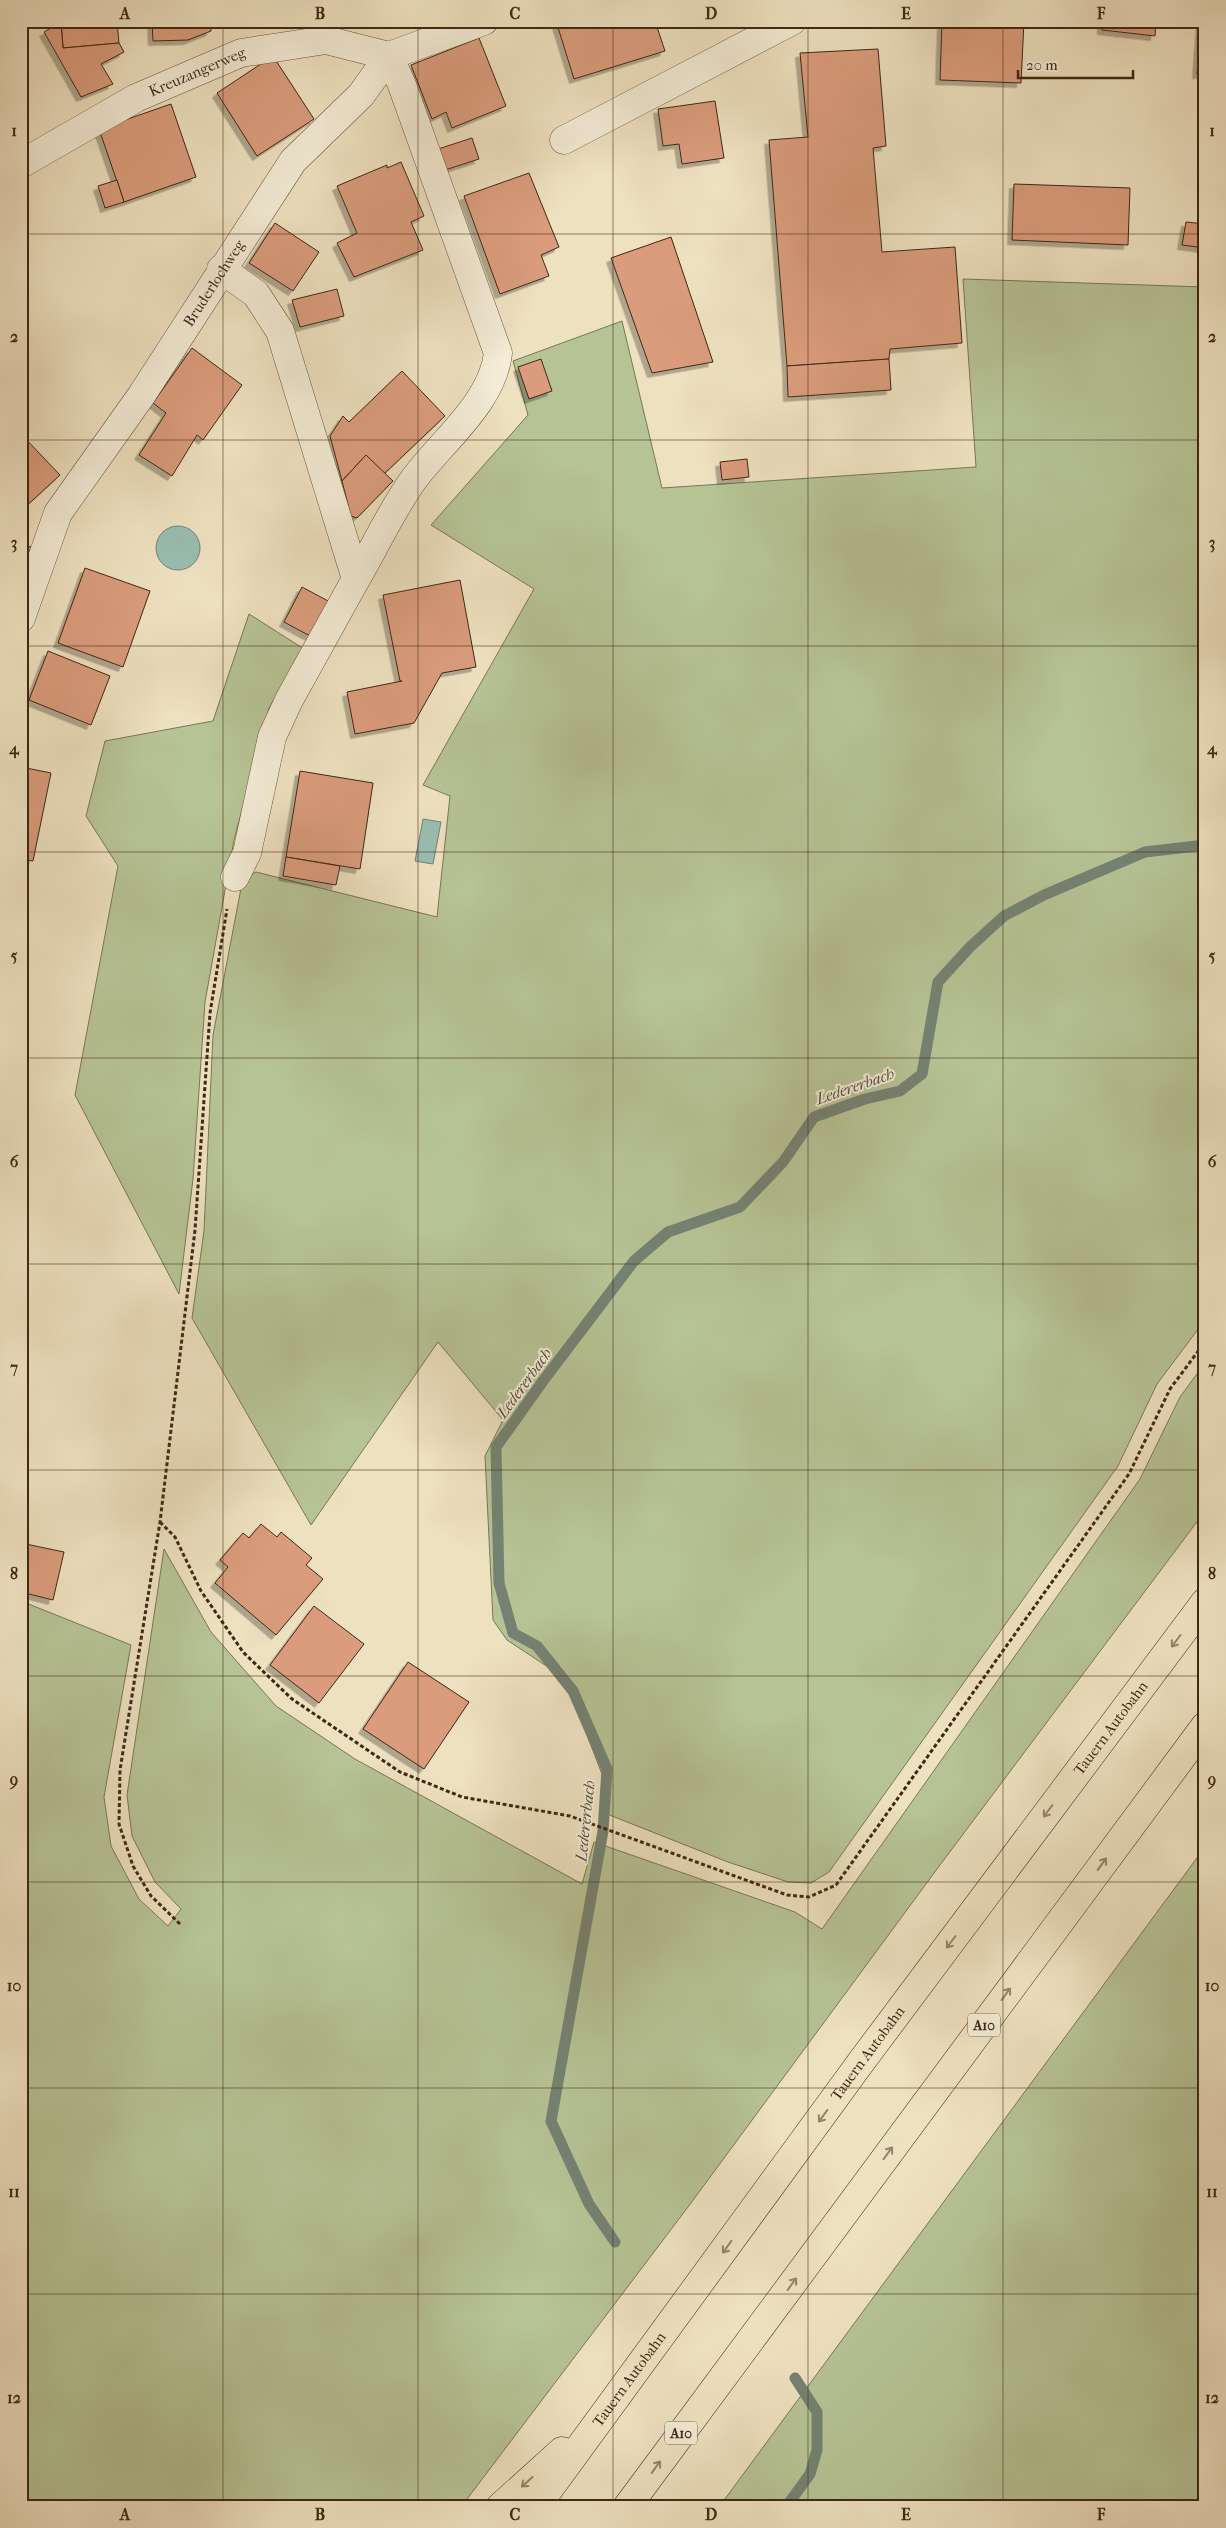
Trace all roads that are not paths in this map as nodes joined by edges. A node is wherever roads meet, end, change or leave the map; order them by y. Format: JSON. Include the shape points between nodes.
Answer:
{"nodes":[{"id":1,"x":484,"y":21,"type":"edge"},
{"id":2,"x":792,"y":21,"type":"edge"},
{"id":3,"x":389,"y":56,"type":"junction"},
{"id":4,"x":564,"y":140,"type":"dead end"},
{"id":5,"x":21,"y":164,"type":"edge"},
{"id":6,"x":222,"y":269,"type":"junction"},
{"id":7,"x":356,"y":579,"type":"junction"},
{"id":8,"x":21,"y":618,"type":"edge"},
{"id":9,"x":235,"y":877,"type":"road end"},
{"id":10,"x":1205,"y":1602,"type":"edge"},
{"id":11,"x":1205,"y":1726,"type":"edge"},
{"id":12,"x":602,"y":2415,"type":"junction"},
{"id":13,"x":500,"y":2507,"type":"edge"},
{"id":14,"x":536,"y":2507,"type":"edge"},
{"id":15,"x":627,"y":2507,"type":"edge"}],
"edges":[{"from":1,"to":3,"type":"street"},
{"from":2,"to":4,"type":"street"},
{"from":3,"to":5,"type":"street","name":"Kreuzangerweg","via":[[326,40],[241,53],[136,98]]},
{"from":3,"to":6,"type":"street","name":"Bruderlochweg","via":[[361,95],[293,160]]},
{"from":3,"to":7,"type":"street","via":[[498,353],[496,371],[468,415],[413,480]]},
{"from":6,"to":7,"type":"street","via":[[256,294],[280,331]]},
{"from":6,"to":8,"type":"street","name":"Bruderlochweg","via":[[141,396],[58,513]]},
{"from":7,"to":9,"type":"street","via":[[272,737],[246,853]]},
{"from":10,"to":12,"type":"highway","name":"Tauern Autobahn","one_way":true},
{"from":15,"to":11,"type":"highway","number":"A10","one_way":true},
{"from":12,"to":13,"type":"highway","one_way":true},
{"from":12,"to":14,"type":"highway","name":"Tauern Autobahn"}]}
